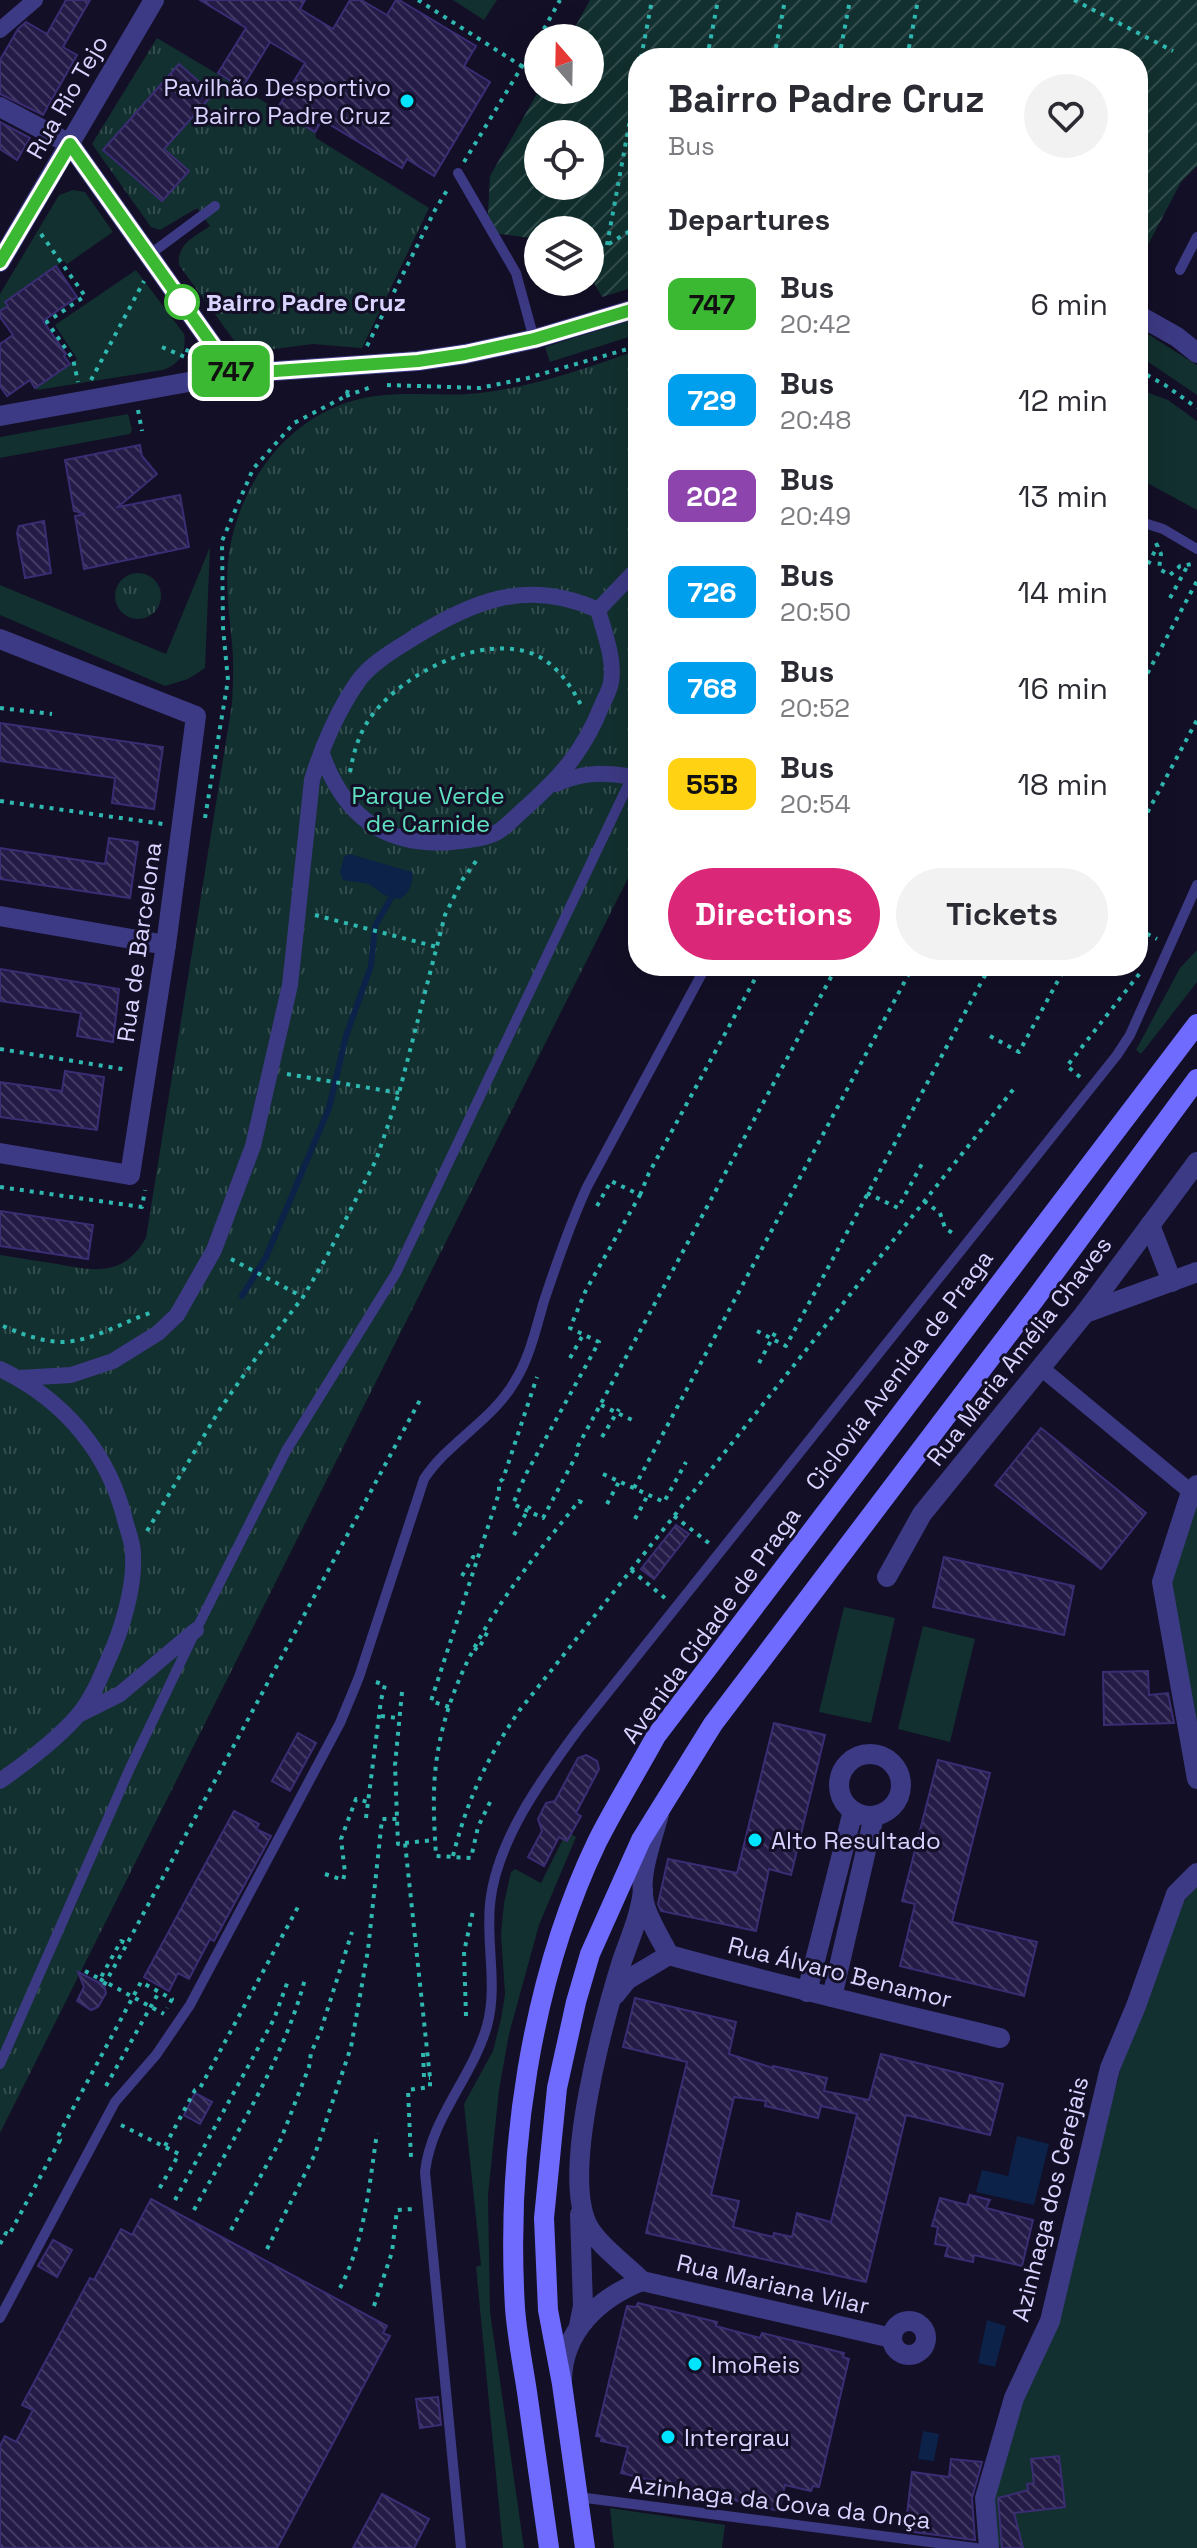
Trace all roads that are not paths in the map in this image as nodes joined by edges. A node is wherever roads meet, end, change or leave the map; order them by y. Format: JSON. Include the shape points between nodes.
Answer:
{"nodes":[{"id":1,"x":35,"y":0,"type":"edge"},
{"id":2,"x":154,"y":0,"type":"edge"},
{"id":3,"x":0,"y":30,"type":"edge"},
{"id":4,"x":0,"y":107,"type":"edge"},
{"id":5,"x":70,"y":144,"type":"junction"},
{"id":6,"x":458,"y":173,"type":"dead end"},
{"id":7,"x":215,"y":206,"type":"dead end"},
{"id":8,"x":1197,"y":237,"type":"edge"},
{"id":9,"x":152,"y":258,"type":"junction"},
{"id":10,"x":0,"y":262,"type":"edge"},
{"id":11,"x":1180,"y":270,"type":"dead end"},
{"id":12,"x":628,"y":311,"type":"edge"},
{"id":13,"x":1148,"y":321,"type":"edge"},
{"id":14,"x":1177,"y":337,"type":"junction"},
{"id":15,"x":534,"y":339,"type":"junction"},
{"id":16,"x":1197,"y":343,"type":"edge"},
{"id":17,"x":1197,"y":353,"type":"edge"},
{"id":18,"x":233,"y":374,"type":"junction"},
{"id":19,"x":0,"y":416,"type":"edge"},
{"id":20,"x":1148,"y":527,"type":"edge"},
{"id":21,"x":1197,"y":549,"type":"edge"},
{"id":22,"x":628,"y":578,"type":"edge"},
{"id":23,"x":598,"y":610,"type":"junction"},
{"id":24,"x":0,"y":639,"type":"edge"},
{"id":25,"x":322,"y":754,"type":"junction"},
{"id":26,"x":628,"y":770,"type":"edge"},
{"id":27,"x":628,"y":785,"type":"edge"},
{"id":28,"x":550,"y":786,"type":"junction"},
{"id":29,"x":1197,"y":885,"type":"edge"},
{"id":30,"x":0,"y":916,"type":"edge"},
{"id":31,"x":166,"y":945,"type":"junction"},
{"id":32,"x":701,"y":976,"type":"edge"},
{"id":33,"x":1197,"y":1024,"type":"edge"},
{"id":34,"x":1197,"y":1079,"type":"edge"},
{"id":35,"x":0,"y":1153,"type":"edge"},
{"id":36,"x":1197,"y":1162,"type":"edge"},
{"id":37,"x":1150,"y":1225,"type":"junction"},
{"id":38,"x":1197,"y":1272,"type":"edge"},
{"id":39,"x":1172,"y":1282,"type":"junction"},
{"id":40,"x":1085,"y":1313,"type":"junction"},
{"id":41,"x":1041,"y":1368,"type":"junction"},
{"id":42,"x":0,"y":1369,"type":"edge"},
{"id":43,"x":19,"y":1378,"type":"junction"},
{"id":44,"x":1194,"y":1489,"type":"edge"},
{"id":45,"x":887,"y":1577,"type":"dead end"},
{"id":46,"x":196,"y":1630,"type":"junction"},
{"id":47,"x":78,"y":1714,"type":"junction"},
{"id":48,"x":1197,"y":1779,"type":"edge"},
{"id":49,"x":0,"y":1781,"type":"edge"},
{"id":50,"x":853,"y":1811,"type":"junction"},
{"id":51,"x":659,"y":1812,"type":"junction"},
{"id":52,"x":874,"y":1816,"type":"junction"},
{"id":53,"x":1197,"y":1873,"type":"edge"},
{"id":54,"x":643,"y":1891,"type":"junction"},
{"id":55,"x":669,"y":1955,"type":"junction"},
{"id":56,"x":807,"y":1992,"type":"junction"},
{"id":57,"x":832,"y":1997,"type":"junction"},
{"id":58,"x":611,"y":2002,"type":"junction"},
{"id":59,"x":1000,"y":2038,"type":"dead end"},
{"id":60,"x":0,"y":2064,"type":"edge"},
{"id":61,"x":580,"y":2207,"type":"junction"},
{"id":62,"x":642,"y":2281,"type":"junction"},
{"id":63,"x":0,"y":2318,"type":"edge"},
{"id":64,"x":579,"y":2326,"type":"junction"},
{"id":65,"x":892,"y":2338,"type":"dead end"},
{"id":66,"x":562,"y":2384,"type":"junction"},
{"id":67,"x":578,"y":2497,"type":"junction"},
{"id":68,"x":461,"y":2548,"type":"edge"},
{"id":69,"x":549,"y":2548,"type":"edge"},
{"id":70,"x":585,"y":2548,"type":"edge"},
{"id":71,"x":976,"y":2548,"type":"edge"},
{"id":72,"x":989,"y":2548,"type":"edge"}],
"edges":[{"from":1,"to":3,"type":"street"},
{"from":2,"to":5,"type":"street","name":"Rua Rio Tejo"},
{"from":4,"to":5,"type":"street"},
{"from":5,"to":9,"type":"street"},
{"from":5,"to":10,"type":"street","name":"Rua Rio Tejo"},
{"from":6,"to":15,"type":"lane","via":[[516,273]]},
{"from":7,"to":9,"type":"lane"},
{"from":8,"to":11,"type":"lane"},
{"from":9,"to":18,"type":"street"},
{"from":12,"to":15,"type":"street"},
{"from":13,"to":14,"type":"street"},
{"from":14,"to":16,"type":"street"},
{"from":14,"to":17,"type":"street"},
{"from":15,"to":18,"type":"street","via":[[418,361]]},
{"from":18,"to":19,"type":"street"},
{"from":20,"to":21,"type":"lane","via":[[1163,529]]},
{"from":22,"to":23,"type":"street"},
{"from":23,"to":25,"type":"street","via":[[559,596],[509,596],[465,608],[386,655],[360,678]]},
{"from":23,"to":28,"type":"street","via":[[612,681],[593,728]]},
{"from":24,"to":31,"type":"street","name":"Rua de Barcelona","via":[[196,716]]},
{"from":25,"to":28,"type":"street","via":[[332,780],[362,819],[404,839],[439,842],[498,832]]},
{"from":25,"to":43,"type":"street","via":[[311,790],[290,985],[253,1146],[214,1250],[177,1315],[158,1333],[113,1361],[71,1375]]},
{"from":26,"to":28,"type":"street","via":[[576,775]]},
{"from":27,"to":46,"type":"lane","via":[[396,1273],[286,1451]]},
{"from":29,"to":68,"type":"lane","via":[[1117,1055],[577,1731],[519,1819],[490,1904],[492,1996],[486,2029],[433,2136],[425,2172]]},
{"from":30,"to":31,"type":"street"},
{"from":31,"to":35,"type":"street","name":"Rua de Barcelona","via":[[146,1073],[139,1176]]},
{"from":32,"to":63,"type":"lane","via":[[587,1187],[514,1383],[424,1479],[340,1723],[190,2005],[115,2102]]},
{"from":33,"to":69,"type":"main road","name":"Avenida Cidade de Praga","via":[[656,1736],[597,1843],[550,1968],[528,2070],[515,2189],[515,2312]]},
{"from":34,"to":51,"type":"main road","via":[[713,1724]]},
{"from":36,"to":37,"type":"street","name":"Rua Maria Amélia Chaves"},
{"from":37,"to":39,"type":"street"},
{"from":37,"to":40,"type":"street","name":"Rua Maria Amélia Chaves"},
{"from":38,"to":39,"type":"street"},
{"from":39,"to":40,"type":"street"},
{"from":40,"to":41,"type":"street","name":"Rua Maria Amélia Chaves"},
{"from":41,"to":44,"type":"street"},
{"from":41,"to":45,"type":"street","name":"Rua Maria Amélia Chaves","via":[[922,1514]]},
{"from":42,"to":43,"type":"street"},
{"from":43,"to":47,"type":"street","via":[[57,1405],[106,1465],[133,1554],[115,1646]]},
{"from":44,"to":48,"type":"street","via":[[1162,1582]]},
{"from":46,"to":47,"type":"street","via":[[120,1694]]},
{"from":46,"to":60,"type":"lane"},
{"from":47,"to":49,"type":"street"},
{"from":50,"to":52,"type":"street"},
{"from":50,"to":52,"type":"street","via":[[841,1794],[842,1772],[856,1757],[878,1755],[895,1766],[901,1787],[893,1806]]},
{"from":50,"to":56,"type":"street"},
{"from":51,"to":54,"type":"street"},
{"from":51,"to":66,"type":"main road","via":[[590,1954],[557,2088],[544,2266]]},
{"from":52,"to":57,"type":"street"},
{"from":53,"to":72,"type":"street","name":"Azinhaga dos Cerejais","via":[[1176,1894],[1110,2068],[1050,2321],[1014,2398],[985,2498]]},
{"from":54,"to":55,"type":"street"},
{"from":54,"to":58,"type":"street"},
{"from":55,"to":56,"type":"street","name":"Rua Álvaro Benamor"},
{"from":55,"to":58,"type":"street","via":[[627,1980]]},
{"from":56,"to":57,"type":"street","name":"Rua Álvaro Benamor"},
{"from":57,"to":59,"type":"street","name":"Rua Álvaro Benamor"},
{"from":58,"to":61,"type":"street","via":[[589,2094]]},
{"from":61,"to":62,"type":"street","via":[[588,2227]]},
{"from":61,"to":64,"type":"street"},
{"from":62,"to":64,"type":"street","via":[[603,2301]]},
{"from":62,"to":65,"type":"street","name":"Rua Mariana Vilar"},
{"from":64,"to":66,"type":"street","via":[[565,2357]]},
{"from":66,"to":67,"type":"main road"},
{"from":67,"to":70,"type":"main road"},
{"from":67,"to":71,"type":"lane","name":"Azinhaga da Cova da Onça"}]}
